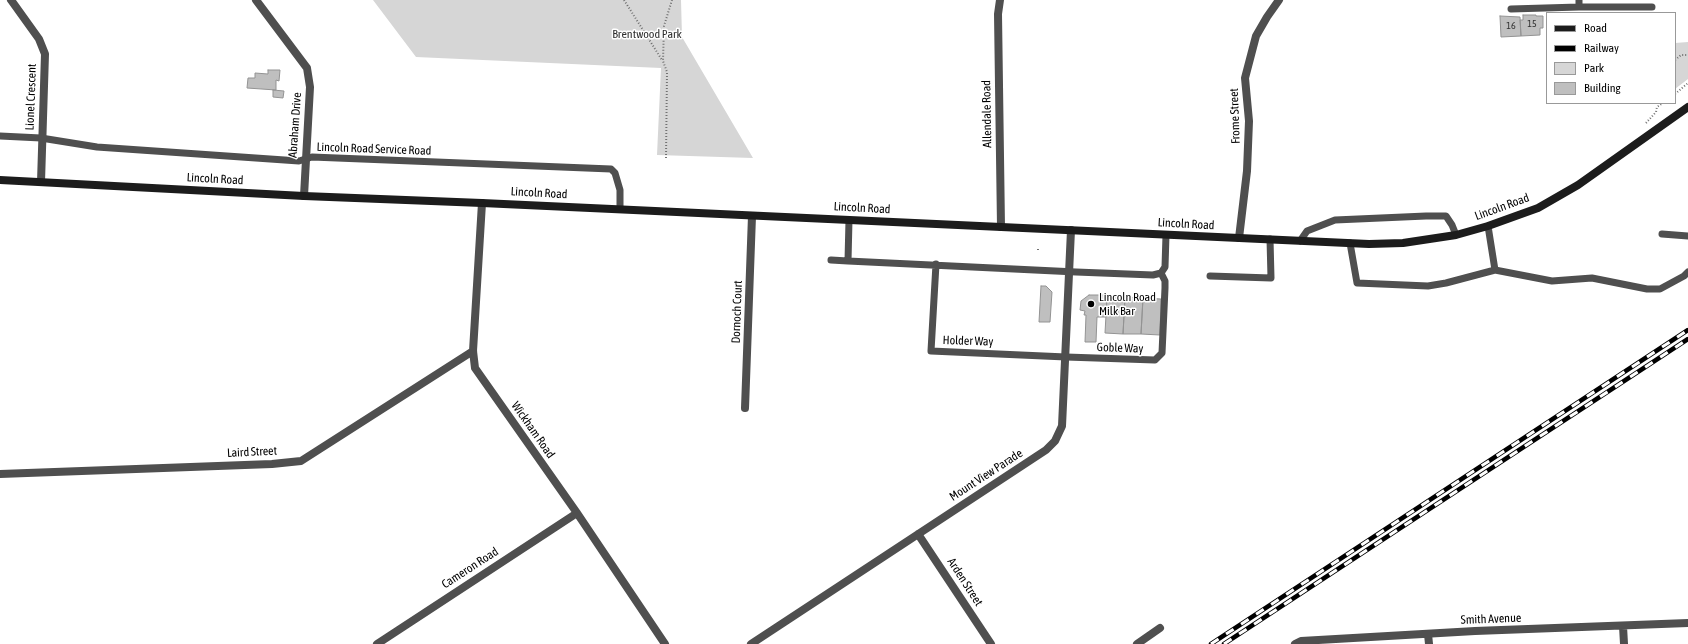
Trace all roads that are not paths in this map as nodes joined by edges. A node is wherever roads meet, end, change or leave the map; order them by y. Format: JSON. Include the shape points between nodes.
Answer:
{"nodes":[{"id":1,"x":11,"y":0,"type":"edge"},
{"id":2,"x":256,"y":0,"type":"edge"},
{"id":3,"x":1000,"y":0,"type":"edge"},
{"id":4,"x":1279,"y":0,"type":"edge"},
{"id":5,"x":1579,"y":4,"type":"edge"},
{"id":6,"x":1652,"y":7,"type":"dead end"},
{"id":7,"x":1511,"y":9,"type":"dead end"},
{"id":8,"x":1688,"y":107,"type":"edge"},
{"id":9,"x":0,"y":136,"type":"edge"},
{"id":10,"x":42,"y":138,"type":"junction"},
{"id":11,"x":305,"y":160,"type":"junction"},
{"id":12,"x":0,"y":180,"type":"edge"},
{"id":13,"x":41,"y":182,"type":"junction"},
{"id":14,"x":304,"y":196,"type":"junction"},
{"id":15,"x":482,"y":202,"type":"junction"},
{"id":16,"x":620,"y":209,"type":"junction"},
{"id":17,"x":752,"y":216,"type":"junction"},
{"id":18,"x":849,"y":220,"type":"junction"},
{"id":19,"x":1488,"y":226,"type":"junction"},
{"id":20,"x":1001,"y":227,"type":"junction"},
{"id":21,"x":1071,"y":230,"type":"junction"},
{"id":22,"x":1662,"y":234,"type":"dead end"},
{"id":23,"x":1166,"y":235,"type":"junction"},
{"id":24,"x":1456,"y":235,"type":"junction"},
{"id":25,"x":1688,"y":236,"type":"edge"},
{"id":26,"x":1239,"y":238,"type":"junction"},
{"id":27,"x":1270,"y":239,"type":"junction"},
{"id":28,"x":1300,"y":241,"type":"junction"},
{"id":29,"x":1350,"y":243,"type":"junction"},
{"id":30,"x":831,"y":260,"type":"dead end"},
{"id":31,"x":848,"y":261,"type":"junction"},
{"id":32,"x":936,"y":264,"type":"junction"},
{"id":33,"x":1495,"y":270,"type":"junction"},
{"id":34,"x":1069,"y":271,"type":"junction"},
{"id":35,"x":1688,"y":272,"type":"edge"},
{"id":36,"x":1161,"y":273,"type":"junction"},
{"id":37,"x":1210,"y":276,"type":"dead end"},
{"id":38,"x":473,"y":350,"type":"junction"},
{"id":39,"x":1066,"y":357,"type":"junction"},
{"id":40,"x":745,"y":408,"type":"dead end"},
{"id":41,"x":0,"y":474,"type":"edge"},
{"id":42,"x":577,"y":513,"type":"junction"},
{"id":43,"x":918,"y":534,"type":"junction"},
{"id":44,"x":1688,"y":623,"type":"edge"},
{"id":45,"x":1623,"y":626,"type":"junction"},
{"id":46,"x":1160,"y":628,"type":"dead end"},
{"id":47,"x":1428,"y":634,"type":"junction"},
{"id":48,"x":377,"y":644,"type":"edge"},
{"id":49,"x":665,"y":644,"type":"edge"},
{"id":50,"x":751,"y":644,"type":"edge"},
{"id":51,"x":991,"y":644,"type":"edge"},
{"id":52,"x":1137,"y":644,"type":"edge"},
{"id":53,"x":1295,"y":644,"type":"edge"},
{"id":54,"x":1429,"y":644,"type":"edge"},
{"id":55,"x":1624,"y":644,"type":"edge"}],
"edges":[{"from":1,"to":10,"type":"street","name":"Lionel Crescent","via":[[39,39],[45,54]]},
{"from":2,"to":11,"type":"street","name":"Abraham Drive","via":[[307,68],[310,87]]},
{"from":3,"to":20,"type":"street","name":"Allendale Road","via":[[998,14]]},
{"from":4,"to":26,"type":"street","name":"Frome Street","via":[[1256,36],[1245,78],[1249,122],[1247,171]]},
{"from":5,"to":6,"type":"lane"},
{"from":5,"to":7,"type":"lane"},
{"from":8,"to":19,"type":"main road","name":"Lincoln Road","via":[[1557,197],[1538,208]]},
{"from":9,"to":10,"type":"lane","name":"Lincoln Road Service Road"},
{"from":10,"to":11,"type":"lane","name":"Lincoln Road Service Road","via":[[97,147]]},
{"from":10,"to":13,"type":"street","name":"Lionel Crescent"},
{"from":11,"to":14,"type":"street","name":"Abraham Drive"},
{"from":11,"to":16,"type":"lane","name":"Lincoln Road Service Road","via":[[312,157],[611,169],[615,173],[620,190]]},
{"from":12,"to":13,"type":"main road","name":"Lincoln Road"},
{"from":13,"to":14,"type":"main road","name":"Lincoln Road"},
{"from":14,"to":15,"type":"main road","name":"Lincoln Road"},
{"from":15,"to":16,"type":"main road","name":"Lincoln Road"},
{"from":15,"to":38,"type":"street","name":"Wickham Road"},
{"from":16,"to":17,"type":"main road","name":"Lincoln Road"},
{"from":17,"to":18,"type":"main road","name":"Lincoln Road"},
{"from":17,"to":40,"type":"street","name":"Dornoch Court"},
{"from":18,"to":20,"type":"main road","name":"Lincoln Road"},
{"from":18,"to":31,"type":"lane"},
{"from":19,"to":24,"type":"main road","name":"Lincoln Road"},
{"from":19,"to":33,"type":"lane"},
{"from":20,"to":21,"type":"main road","name":"Lincoln Road"},
{"from":21,"to":23,"type":"main road","name":"Lincoln Road"},
{"from":21,"to":34,"type":"street","name":"Mount View Parade"},
{"from":22,"to":25,"type":"lane"},
{"from":23,"to":26,"type":"main road","name":"Lincoln Road"},
{"from":23,"to":36,"type":"lane","via":[[1165,267]]},
{"from":24,"to":28,"type":"lane","via":[[1446,216],[1426,216],[1335,220],[1307,231]]},
{"from":24,"to":29,"type":"main road","name":"Lincoln Road","via":[[1402,242]]},
{"from":26,"to":27,"type":"main road","name":"Lincoln Road"},
{"from":27,"to":28,"type":"main road","name":"Lincoln Road"},
{"from":27,"to":37,"type":"lane","via":[[1271,278]]},
{"from":28,"to":29,"type":"main road","name":"Lincoln Road"},
{"from":29,"to":33,"type":"lane","via":[[1357,283],[1428,286]]},
{"from":30,"to":31,"type":"lane"},
{"from":31,"to":32,"type":"lane"},
{"from":32,"to":34,"type":"lane"},
{"from":32,"to":39,"type":"lane","name":"Holder Way","via":[[931,351]]},
{"from":33,"to":35,"type":"lane","via":[[1552,281],[1592,278],[1647,289],[1660,289]]},
{"from":34,"to":36,"type":"lane","via":[[1153,275]]},
{"from":34,"to":39,"type":"street","name":"Mount View Parade"},
{"from":36,"to":39,"type":"lane","name":"Goble Way","via":[[1165,281],[1162,354],[1155,360]]},
{"from":38,"to":41,"type":"street","name":"Laird Street","via":[[301,461]]},
{"from":38,"to":42,"type":"street","name":"Wickham Road","via":[[474,368]]},
{"from":39,"to":43,"type":"street","name":"Mount View Parade","via":[[1062,426],[1055,441],[1046,450]]},
{"from":42,"to":48,"type":"street","name":"Cameron Road"},
{"from":42,"to":49,"type":"street","name":"Wickham Road"},
{"from":43,"to":50,"type":"street","name":"Mount View Parade"},
{"from":43,"to":51,"type":"street","name":"Arden Street"},
{"from":44,"to":45,"type":"street","name":"Smith Avenue"},
{"from":45,"to":47,"type":"street","name":"Smith Avenue"},
{"from":45,"to":55,"type":"street"},
{"from":46,"to":52,"type":"street"},
{"from":47,"to":53,"type":"street","name":"Smith Avenue","via":[[1301,641]]},
{"from":47,"to":54,"type":"street"}]}
